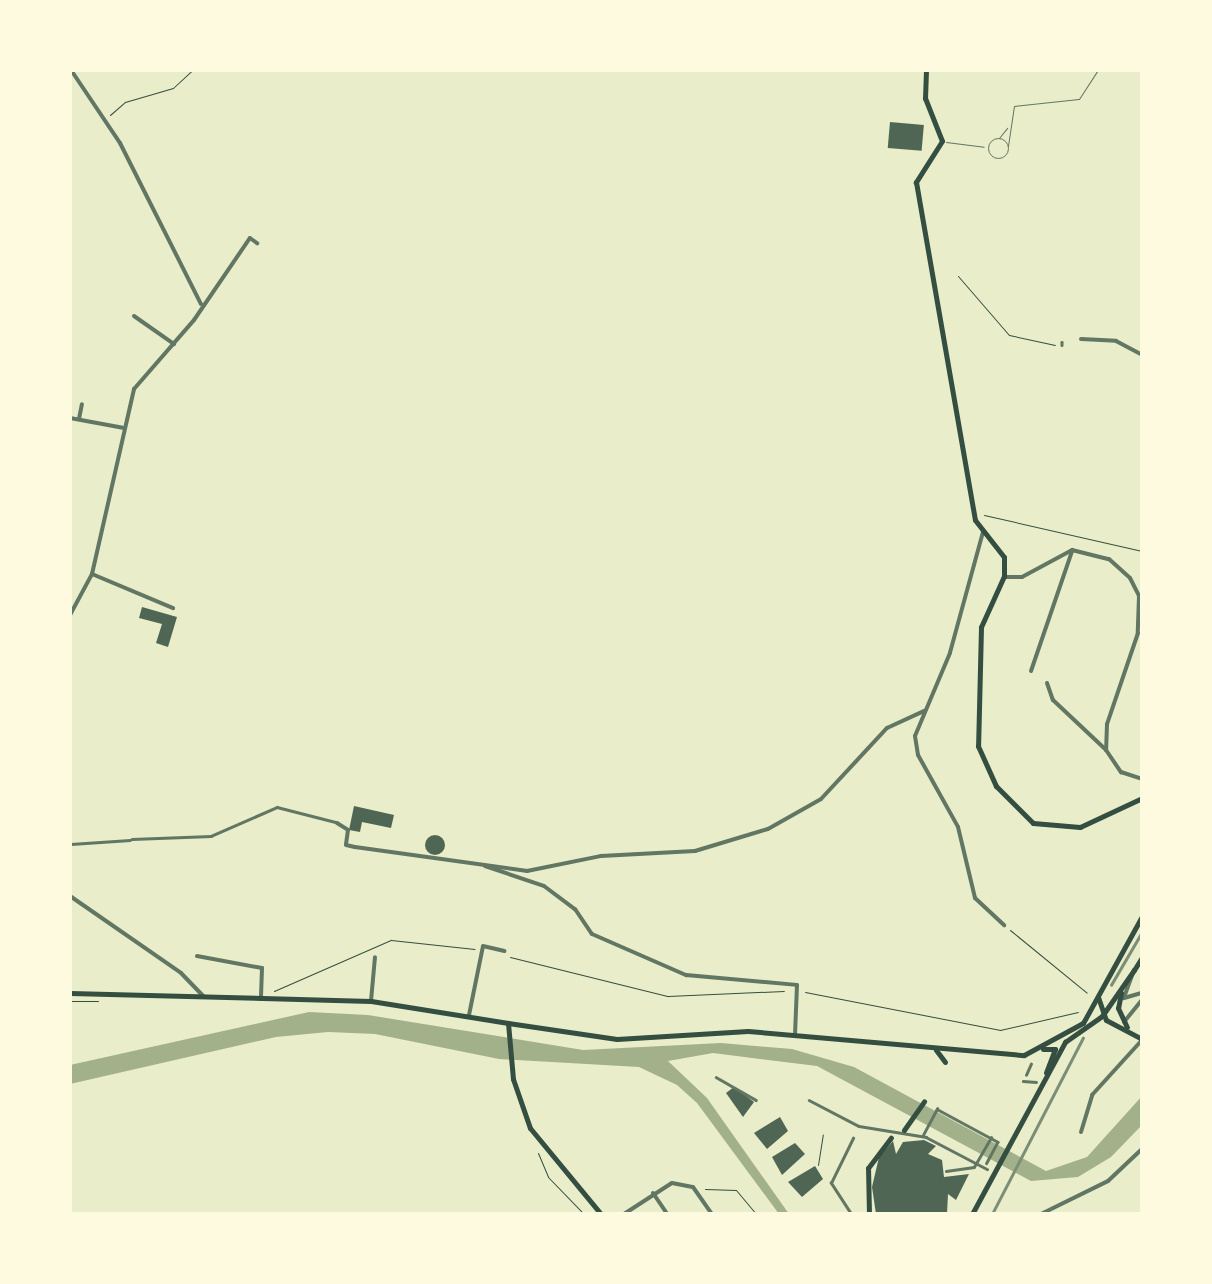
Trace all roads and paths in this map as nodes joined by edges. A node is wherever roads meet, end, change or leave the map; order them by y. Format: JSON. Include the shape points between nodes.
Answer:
{"nodes":[{"id":1,"x":70,"y":70,"type":"edge"},
{"id":2,"x":192,"y":70,"type":"edge"},
{"id":3,"x":926,"y":70,"type":"edge"},
{"id":4,"x":1098,"y":70,"type":"edge"},
{"id":5,"x":104,"y":121,"type":"junction"},
{"id":6,"x":1009,"y":125,"type":"junction"},
{"id":7,"x":999,"y":138,"type":"junction"},
{"id":8,"x":942,"y":142,"type":"junction"},
{"id":9,"x":1008,"y":146,"type":"junction"},
{"id":10,"x":988,"y":147,"type":"junction"},
{"id":11,"x":257,"y":243,"type":"dead end"},
{"id":12,"x":958,"y":276,"type":"dead end"},
{"id":13,"x":200,"y":304,"type":"junction"},
{"id":14,"x":134,"y":316,"type":"dead end"},
{"id":15,"x":1081,"y":339,"type":"dead end"},
{"id":16,"x":1063,"y":343,"type":"dead end"},
{"id":17,"x":174,"y":344,"type":"junction"},
{"id":18,"x":1142,"y":355,"type":"edge"},
{"id":19,"x":82,"y":404,"type":"dead end"},
{"id":20,"x":70,"y":418,"type":"edge"},
{"id":21,"x":79,"y":420,"type":"junction"},
{"id":22,"x":125,"y":428,"type":"junction"},
{"id":23,"x":982,"y":515,"type":"dead end"},
{"id":24,"x":983,"y":532,"type":"junction"},
{"id":25,"x":1072,"y":550,"type":"junction"},
{"id":26,"x":1142,"y":551,"type":"edge"},
{"id":27,"x":92,"y":574,"type":"junction"},
{"id":28,"x":1004,"y":576,"type":"junction"},
{"id":29,"x":173,"y":608,"type":"dead end"},
{"id":30,"x":70,"y":615,"type":"edge"},
{"id":31,"x":1031,"y":671,"type":"dead end"},
{"id":32,"x":1047,"y":683,"type":"dead end"},
{"id":33,"x":924,"y":710,"type":"junction"},
{"id":34,"x":1106,"y":750,"type":"junction"},
{"id":35,"x":1142,"y":779,"type":"edge"},
{"id":36,"x":1142,"y":798,"type":"edge"},
{"id":37,"x":337,"y":823,"type":"joint"},
{"id":38,"x":71,"y":844,"type":"edge"},
{"id":39,"x":481,"y":864,"type":"junction"},
{"id":40,"x":70,"y":896,"type":"edge"},
{"id":41,"x":1142,"y":916,"type":"edge"},
{"id":42,"x":1004,"y":925,"type":"joint"},
{"id":43,"x":502,"y":953,"type":"joint"},
{"id":44,"x":197,"y":956,"type":"dead end"},
{"id":45,"x":375,"y":957,"type":"dead end"},
{"id":46,"x":1142,"y":957,"type":"edge"},
{"id":47,"x":1134,"y":970,"type":"junction"},
{"id":48,"x":795,"y":991,"type":"dead end"},
{"id":49,"x":801,"y":991,"type":"dead end"},
{"id":50,"x":70,"y":994,"type":"edge"},
{"id":51,"x":1091,"y":995,"type":"junction"},
{"id":52,"x":1142,"y":996,"type":"edge"},
{"id":53,"x":204,"y":997,"type":"junction"},
{"id":54,"x":261,"y":999,"type":"junction"},
{"id":55,"x":371,"y":1001,"type":"junction"},
{"id":56,"x":1088,"y":1013,"type":"junction"},
{"id":57,"x":469,"y":1016,"type":"junction"},
{"id":58,"x":1102,"y":1016,"type":"junction"},
{"id":59,"x":508,"y":1023,"type":"junction"},
{"id":60,"x":1126,"y":1025,"type":"junction"},
{"id":61,"x":795,"y":1037,"type":"junction"},
{"id":62,"x":1142,"y":1040,"type":"edge"},
{"id":63,"x":931,"y":1048,"type":"junction"},
{"id":64,"x":959,"y":1052,"type":"junction"},
{"id":65,"x":1035,"y":1052,"type":"junction"},
{"id":66,"x":1031,"y":1064,"type":"dead end"},
{"id":67,"x":1046,"y":1075,"type":"junction"},
{"id":68,"x":716,"y":1077,"type":"dead end"},
{"id":69,"x":1036,"y":1082,"type":"dead end"},
{"id":70,"x":756,"y":1100,"type":"dead end"},
{"id":71,"x":810,"y":1100,"type":"dead end"},
{"id":72,"x":923,"y":1103,"type":"dead end"},
{"id":73,"x":859,"y":1126,"type":"junction"},
{"id":74,"x":903,"y":1128,"type":"dead end"},
{"id":75,"x":1080,"y":1132,"type":"dead end"},
{"id":76,"x":823,"y":1134,"type":"dead end"},
{"id":77,"x":924,"y":1134,"type":"junction"},
{"id":78,"x":890,"y":1138,"type":"dead end"},
{"id":79,"x":991,"y":1138,"type":"junction"},
{"id":80,"x":1142,"y":1149,"type":"edge"},
{"id":81,"x":538,"y":1153,"type":"dead end"},
{"id":82,"x":987,"y":1162,"type":"dead end"},
{"id":83,"x":978,"y":1163,"type":"junction"},
{"id":84,"x":818,"y":1165,"type":"dead end"},
{"id":85,"x":987,"y":1169,"type":"joint"},
{"id":86,"x":946,"y":1171,"type":"dead end"},
{"id":87,"x":991,"y":1178,"type":"junction"},
{"id":88,"x":693,"y":1188,"type":"junction"},
{"id":89,"x":653,"y":1193,"type":"junction"},
{"id":90,"x":584,"y":1214,"type":"edge"},
{"id":91,"x":601,"y":1214,"type":"edge"},
{"id":92,"x":624,"y":1214,"type":"edge"},
{"id":93,"x":668,"y":1214,"type":"edge"},
{"id":94,"x":712,"y":1214,"type":"edge"},
{"id":95,"x":756,"y":1214,"type":"edge"},
{"id":96,"x":851,"y":1214,"type":"edge"},
{"id":97,"x":869,"y":1214,"type":"edge"},
{"id":98,"x":972,"y":1214,"type":"edge"},
{"id":99,"x":1042,"y":1214,"type":"edge"}],
"edges":[{"from":1,"to":5,"type":"street"},
{"from":2,"to":5,"type":"path","via":[[173,88],[125,102]]},
{"from":3,"to":8,"type":"main road","via":[[925,98]]},
{"from":4,"to":6,"type":"lane","via":[[1078,99],[1018,102],[1008,112]]},
{"from":5,"to":13,"type":"street"},
{"from":6,"to":7,"type":"lane"},
{"from":6,"to":9,"type":"lane"},
{"from":7,"to":9,"type":"lane"},
{"from":7,"to":10,"type":"lane"},
{"from":8,"to":10,"type":"lane"},
{"from":8,"to":24,"type":"main road","via":[[916,182],[975,520]]},
{"from":9,"to":10,"type":"lane","via":[[999,158]]},
{"from":11,"to":13,"type":"street","via":[[250,238]]},
{"from":12,"to":16,"type":"path","via":[[1008,336],[1042,346]]},
{"from":13,"to":17,"type":"street"},
{"from":14,"to":17,"type":"street"},
{"from":15,"to":18,"type":"street","via":[[1116,341]]},
{"from":17,"to":22,"type":"street","via":[[134,388]]},
{"from":19,"to":21,"type":"street"},
{"from":20,"to":21,"type":"street"},
{"from":21,"to":22,"type":"street"},
{"from":22,"to":27,"type":"street"},
{"from":23,"to":26,"type":"path"},
{"from":24,"to":28,"type":"main road","via":[[1002,550]]},
{"from":24,"to":33,"type":"street","via":[[950,653]]},
{"from":25,"to":28,"type":"street","via":[[1022,578]]},
{"from":25,"to":31,"type":"street"},
{"from":25,"to":34,"type":"street","via":[[1109,559],[1139,596],[1138,633],[1107,724]]},
{"from":27,"to":29,"type":"street"},
{"from":27,"to":30,"type":"street"},
{"from":28,"to":36,"type":"main road","via":[[981,628],[977,688],[978,746],[996,786],[1032,823],[1054,829],[1096,821]]},
{"from":32,"to":34,"type":"street","via":[[1052,700]]},
{"from":33,"to":39,"type":"street","via":[[888,728],[828,795],[753,834],[695,851],[601,856],[554,870]]},
{"from":33,"to":42,"type":"street","via":[[915,736],[918,755],[958,827],[975,898]]},
{"from":34,"to":35,"type":"street","via":[[1121,772]]},
{"from":37,"to":38,"type":"street","via":[[277,807],[211,836]]},
{"from":37,"to":39,"type":"street","via":[[348,830],[346,845]]},
{"from":39,"to":61,"type":"street","via":[[544,886],[575,909],[592,934],[686,975],[797,985]]},
{"from":40,"to":53,"type":"street","via":[[181,973]]},
{"from":41,"to":51,"type":"main road"},
{"from":42,"to":51,"type":"path"},
{"from":43,"to":48,"type":"path","via":[[668,996]]},
{"from":43,"to":57,"type":"street","via":[[484,946]]},
{"from":44,"to":54,"type":"street","via":[[262,968]]},
{"from":45,"to":55,"type":"street"},
{"from":46,"to":47,"type":"main road"},
{"from":47,"to":52,"type":"street","via":[[1124,998]]},
{"from":47,"to":58,"type":"main road"},
{"from":47,"to":60,"type":"main road","via":[[1118,1001]]},
{"from":49,"to":56,"type":"path","via":[[979,1028]]},
{"from":50,"to":53,"type":"main road"},
{"from":51,"to":56,"type":"main road"},
{"from":51,"to":58,"type":"main road"},
{"from":52,"to":60,"type":"street"},
{"from":53,"to":54,"type":"main road"},
{"from":54,"to":55,"type":"main road"},
{"from":55,"to":57,"type":"main road"},
{"from":56,"to":65,"type":"main road"},
{"from":57,"to":59,"type":"main road"},
{"from":58,"to":60,"type":"main road"},
{"from":58,"to":67,"type":"main road","via":[[1070,1036]]},
{"from":59,"to":61,"type":"main road","via":[[617,1039],[748,1031]]},
{"from":59,"to":91,"type":"main road","via":[[513,1079],[544,1151]]},
{"from":60,"to":62,"type":"main road"},
{"from":61,"to":63,"type":"main road"},
{"from":62,"to":75,"type":"street","via":[[1092,1095]]},
{"from":63,"to":64,"type":"main road"},
{"from":63,"to":64,"type":"main road","via":[[944,1063]]},
{"from":64,"to":65,"type":"main road"},
{"from":65,"to":67,"type":"main road","via":[[1055,1049]]},
{"from":66,"to":69,"type":"street","via":[[1024,1079]]},
{"from":67,"to":87,"type":"main road"},
{"from":68,"to":70,"type":"street"},
{"from":71,"to":73,"type":"street"},
{"from":72,"to":74,"type":"main road"},
{"from":73,"to":77,"type":"street"},
{"from":73,"to":96,"type":"street","via":[[831,1183]]},
{"from":76,"to":84,"type":"path"},
{"from":77,"to":79,"type":"street","via":[[936,1110]]},
{"from":77,"to":83,"type":"street"},
{"from":78,"to":97,"type":"main road","via":[[868,1168]]},
{"from":79,"to":82,"type":"street","via":[[996,1146]]},
{"from":79,"to":83,"type":"street"},
{"from":80,"to":99,"type":"street","via":[[1108,1181]]},
{"from":81,"to":90,"type":"path","via":[[548,1178]]},
{"from":83,"to":85,"type":"street"},
{"from":83,"to":86,"type":"street"},
{"from":85,"to":87,"type":"lane"},
{"from":87,"to":98,"type":"main road"},
{"from":88,"to":89,"type":"street","via":[[667,1184]]},
{"from":88,"to":94,"type":"street"},
{"from":88,"to":95,"type":"path","via":[[736,1190]]},
{"from":89,"to":92,"type":"street"},
{"from":89,"to":93,"type":"street"}]}
